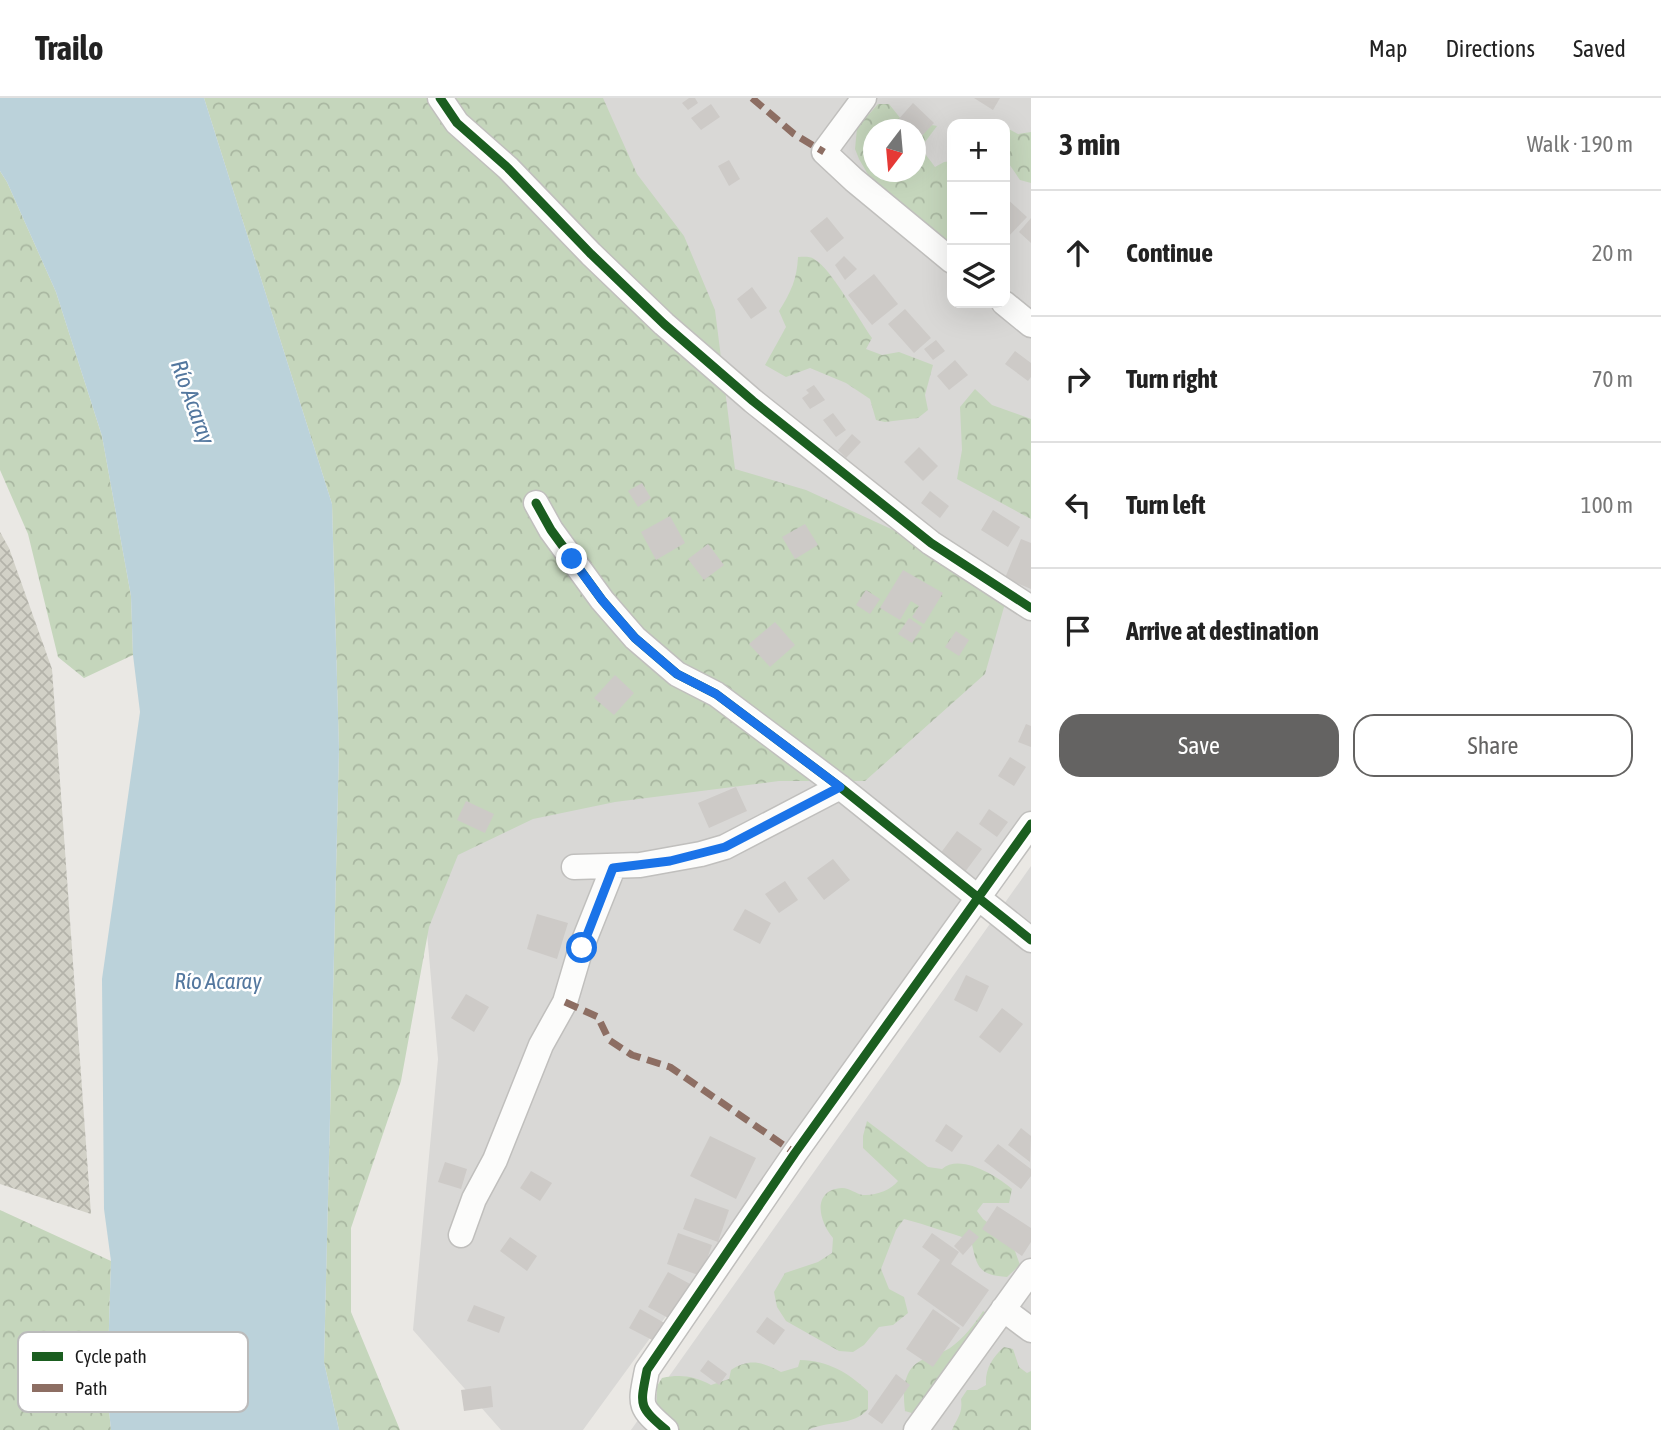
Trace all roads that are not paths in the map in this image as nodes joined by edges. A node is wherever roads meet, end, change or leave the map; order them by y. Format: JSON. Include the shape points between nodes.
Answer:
{"nodes":[{"id":1,"x":440,"y":98,"type":"edge"},
{"id":2,"x":864,"y":98,"type":"edge"},
{"id":3,"x":947,"y":257,"type":"edge"},
{"id":4,"x":1010,"y":307,"type":"edge"},
{"id":5,"x":1029,"y":319,"type":"edge"},
{"id":6,"x":536,"y":503,"type":"dead end"},
{"id":7,"x":1031,"y":608,"type":"edge"},
{"id":8,"x":840,"y":787,"type":"junction"},
{"id":9,"x":1031,"y":824,"type":"edge"},
{"id":10,"x":574,"y":867,"type":"dead end"},
{"id":11,"x":613,"y":868,"type":"junction"},
{"id":12,"x":977,"y":898,"type":"junction"},
{"id":13,"x":1031,"y":940,"type":"edge"},
{"id":14,"x":461,"y":1235,"type":"dead end"},
{"id":15,"x":1031,"y":1271,"type":"edge"},
{"id":16,"x":1003,"y":1310,"type":"junction"},
{"id":17,"x":1031,"y":1330,"type":"edge"},
{"id":18,"x":666,"y":1430,"type":"edge"},
{"id":19,"x":916,"y":1430,"type":"edge"}],
"edges":[{"from":1,"to":7,"type":"street","via":[[457,123],[591,254],[753,401],[931,543]]},
{"from":2,"to":3,"type":"street","via":[[824,152]]},
{"from":4,"to":5,"type":"street"},
{"from":6,"to":8,"type":"street","via":[[602,600],[635,638],[677,674],[716,694]]},
{"from":8,"to":11,"type":"street","via":[[725,847],[670,861]]},
{"from":8,"to":12,"type":"street"},
{"from":9,"to":12,"type":"street"},
{"from":10,"to":11,"type":"street"},
{"from":11,"to":14,"type":"street","via":[[565,1002],[541,1045]]},
{"from":12,"to":13,"type":"street"},
{"from":12,"to":18,"type":"street","via":[[647,1370],[642,1398],[645,1412]]},
{"from":15,"to":16,"type":"street"},
{"from":16,"to":17,"type":"street"},
{"from":16,"to":19,"type":"street"}]}
